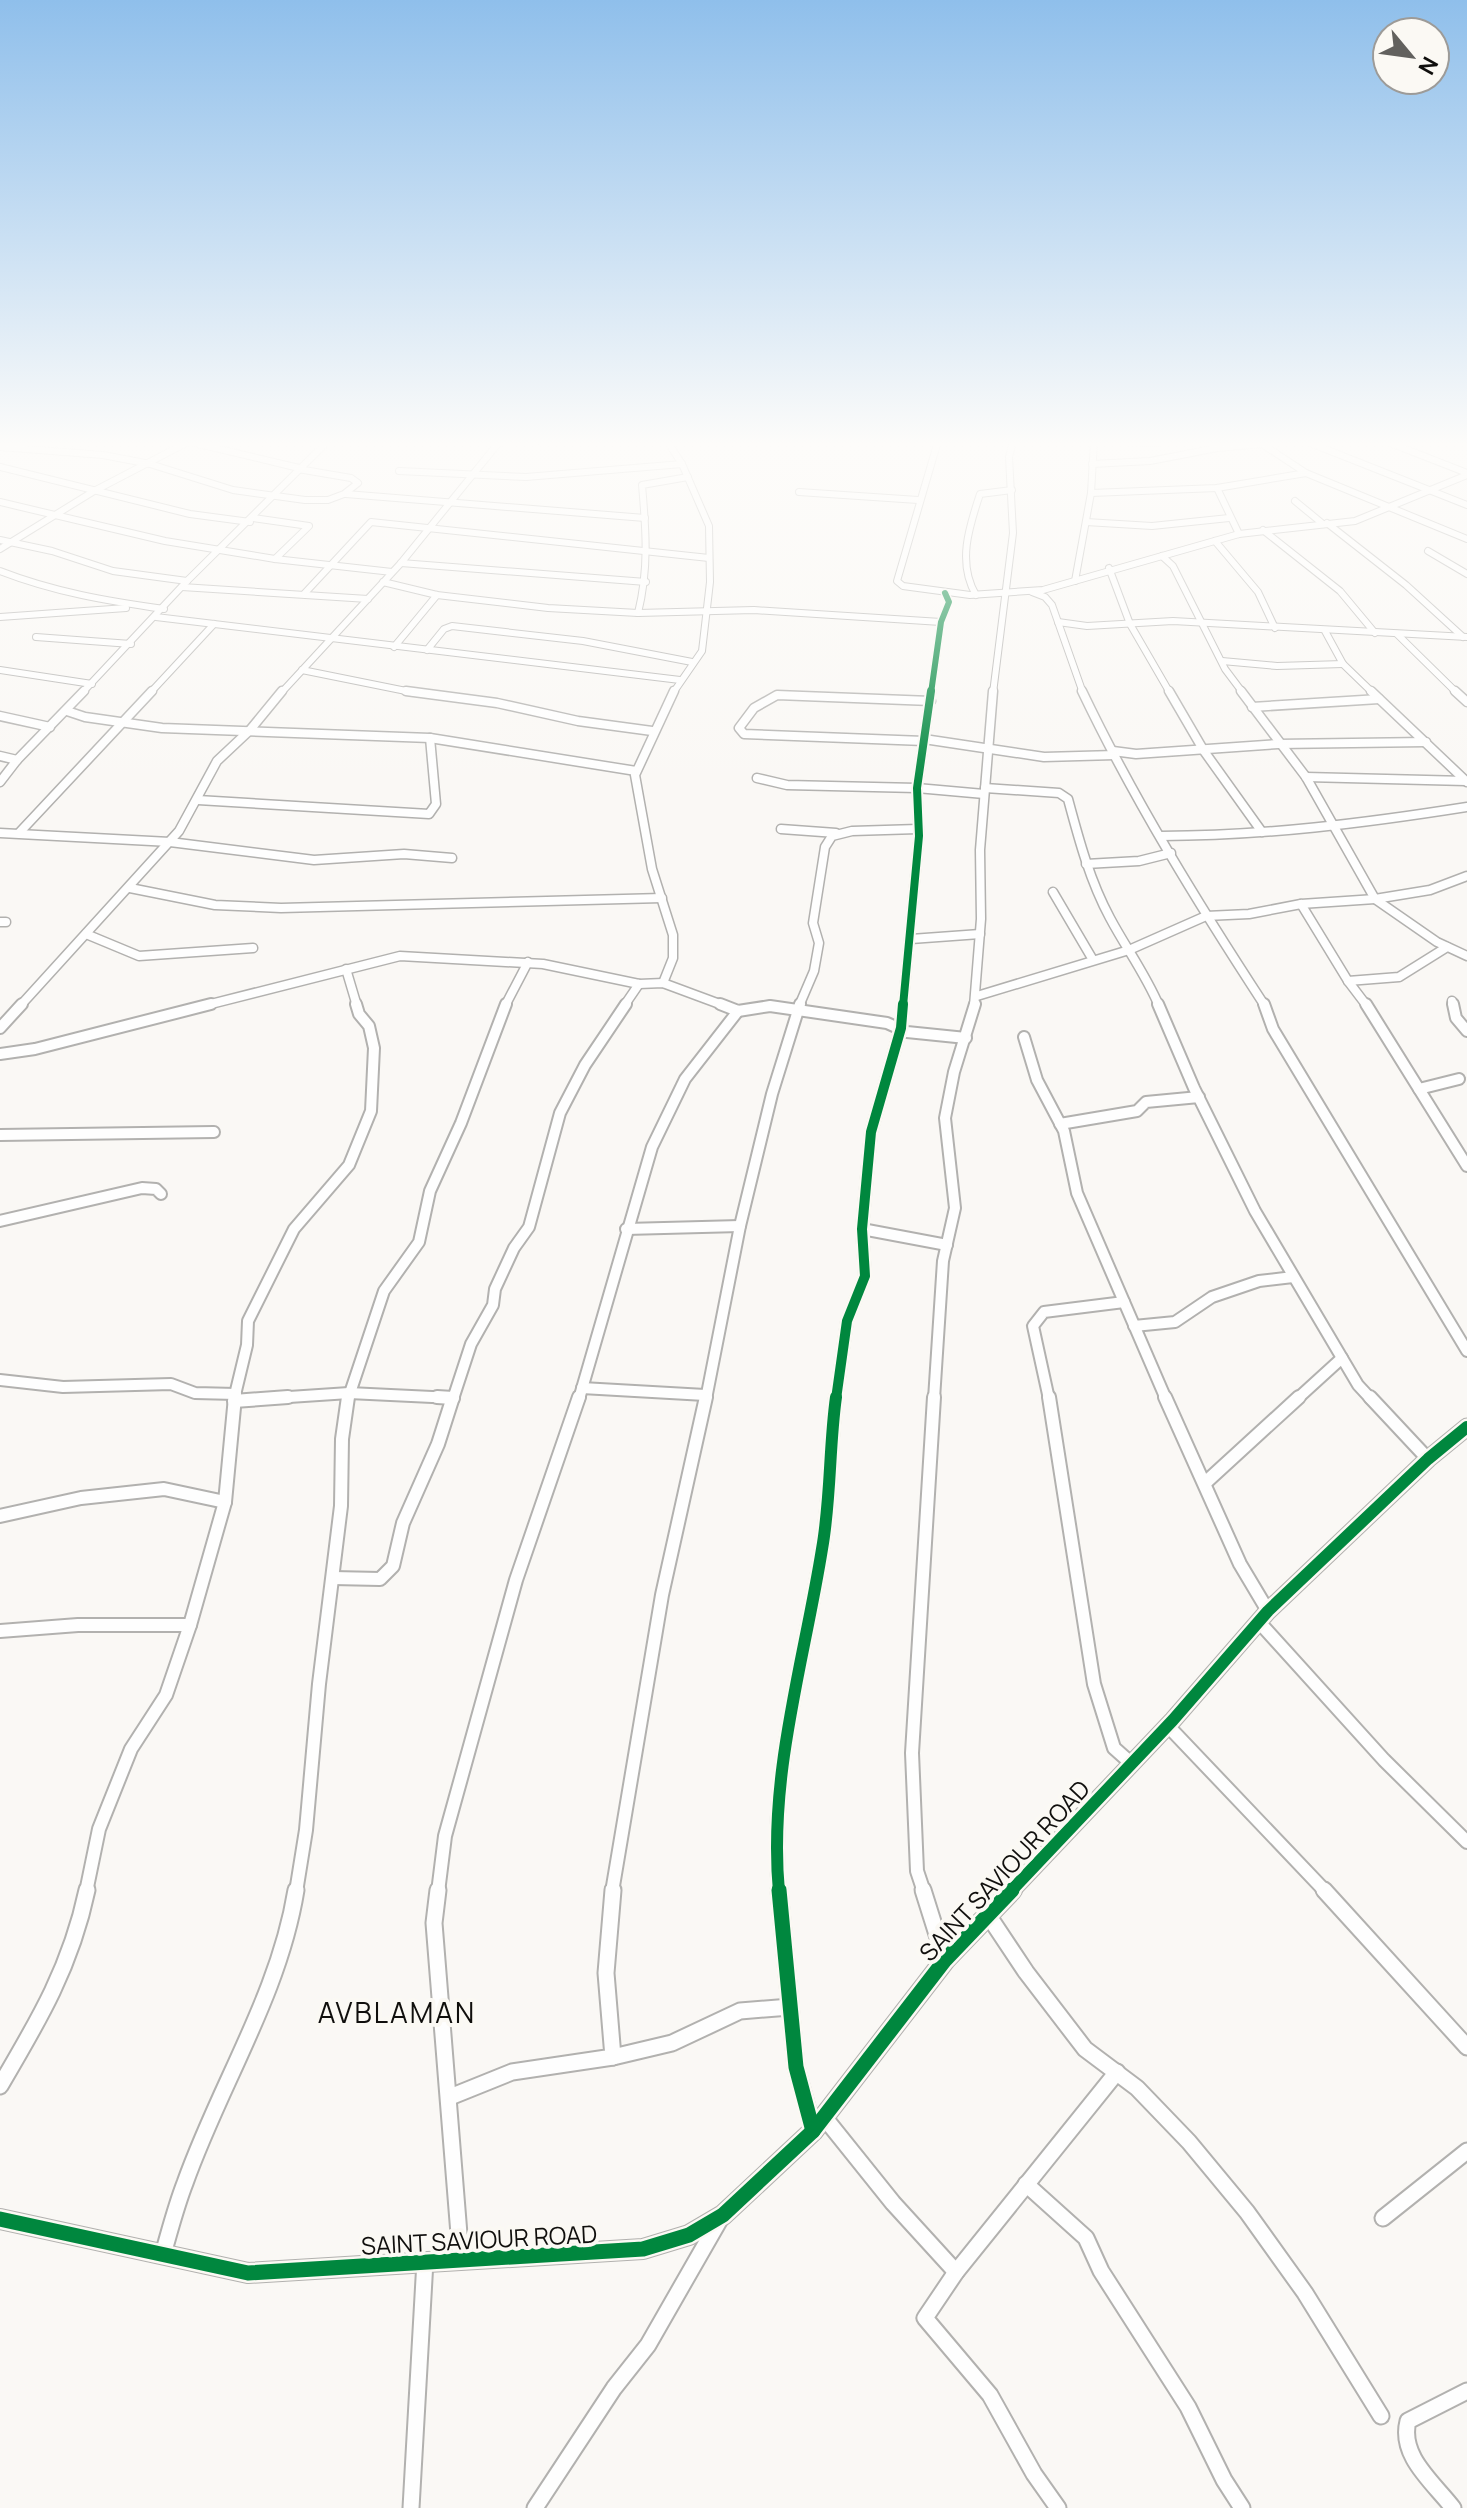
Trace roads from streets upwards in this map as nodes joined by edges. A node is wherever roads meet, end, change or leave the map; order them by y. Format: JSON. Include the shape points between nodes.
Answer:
{"nodes":[{"id":1,"x":69,"y":558,"type":"edge"},
{"id":2,"x":211,"y":558,"type":"edge"},
{"id":3,"x":270,"y":558,"type":"edge"},
{"id":4,"x":340,"y":558,"type":"edge"},
{"id":5,"x":405,"y":558,"type":"edge"},
{"id":6,"x":648,"y":558,"type":"edge"},
{"id":7,"x":709,"y":558,"type":"edge"},
{"id":8,"x":903,"y":558,"type":"edge"},
{"id":9,"x":966,"y":558,"type":"edge"},
{"id":10,"x":1010,"y":558,"type":"edge"},
{"id":11,"x":1078,"y":558,"type":"edge"},
{"id":12,"x":1153,"y":558,"type":"edge"},
{"id":13,"x":1164,"y":558,"type":"edge"},
{"id":14,"x":1229,"y":558,"type":"edge"},
{"id":15,"x":1301,"y":558,"type":"edge"},
{"id":16,"x":1370,"y":558,"type":"edge"},
{"id":17,"x":1440,"y":558,"type":"edge"},
{"id":18,"x":275,"y":559,"type":"joint"},
{"id":19,"x":401,"y":563,"type":"junction"},
{"id":20,"x":334,"y":565,"type":"junction"},
{"id":21,"x":1109,"y":568,"type":"junction"},
{"id":22,"x":0,"y":571,"type":"edge"},
{"id":23,"x":392,"y":572,"type":"junction"},
{"id":24,"x":1467,"y":574,"type":"edge"},
{"id":25,"x":1074,"y":577,"type":"junction"},
{"id":26,"x":383,"y":582,"type":"junction"},
{"id":27,"x":646,"y":582,"type":"junction"},
{"id":28,"x":185,"y":584,"type":"junction"},
{"id":29,"x":945,"y":593,"type":"junction"},
{"id":30,"x":1005,"y":593,"type":"junction"},
{"id":31,"x":1044,"y":593,"type":"junction"},
{"id":32,"x":304,"y":594,"type":"junction"},
{"id":33,"x":437,"y":595,"type":"junction"},
{"id":34,"x":976,"y":595,"type":"junction"},
{"id":35,"x":368,"y":599,"type":"junction"},
{"id":36,"x":144,"y":607,"type":"junction"},
{"id":37,"x":164,"y":609,"type":"junction"},
{"id":38,"x":707,"y":612,"type":"junction"},
{"id":39,"x":638,"y":613,"type":"junction"},
{"id":40,"x":0,"y":617,"type":"edge"},
{"id":41,"x":156,"y":617,"type":"junction"},
{"id":42,"x":941,"y":622,"type":"junction"},
{"id":43,"x":1058,"y":622,"type":"junction"},
{"id":44,"x":1202,"y":623,"type":"junction"},
{"id":45,"x":214,"y":624,"type":"junction"},
{"id":46,"x":1130,"y":624,"type":"junction"},
{"id":47,"x":1275,"y":628,"type":"junction"},
{"id":48,"x":1325,"y":631,"type":"junction"},
{"id":49,"x":1375,"y":633,"type":"junction"},
{"id":50,"x":1397,"y":634,"type":"junction"},
{"id":51,"x":36,"y":637,"type":"dead end"},
{"id":52,"x":334,"y":637,"type":"junction"},
{"id":53,"x":1466,"y":638,"type":"edge"},
{"id":54,"x":131,"y":644,"type":"junction"},
{"id":55,"x":394,"y":647,"type":"junction"},
{"id":56,"x":427,"y":650,"type":"junction"},
{"id":57,"x":1222,"y":661,"type":"junction"},
{"id":58,"x":692,"y":662,"type":"junction"},
{"id":59,"x":1343,"y":664,"type":"junction"},
{"id":60,"x":0,"y":670,"type":"edge"},
{"id":61,"x":302,"y":670,"type":"junction"},
{"id":62,"x":680,"y":680,"type":"junction"},
{"id":63,"x":92,"y":684,"type":"junction"},
{"id":64,"x":1379,"y":699,"type":"junction"},
{"id":65,"x":931,"y":701,"type":"junction"},
{"id":66,"x":1467,"y":702,"type":"edge"},
{"id":67,"x":1252,"y":707,"type":"junction"},
{"id":68,"x":67,"y":711,"type":"junction"},
{"id":69,"x":0,"y":716,"type":"edge"},
{"id":70,"x":123,"y":723,"type":"junction"},
{"id":71,"x":50,"y":727,"type":"junction"},
{"id":72,"x":250,"y":730,"type":"junction"},
{"id":73,"x":652,"y":731,"type":"junction"},
{"id":74,"x":430,"y":738,"type":"junction"},
{"id":75,"x":924,"y":740,"type":"junction"},
{"id":76,"x":1426,"y":742,"type":"junction"},
{"id":77,"x":1278,"y":744,"type":"junction"},
{"id":78,"x":987,"y":748,"type":"junction"},
{"id":79,"x":1204,"y":751,"type":"junction"},
{"id":80,"x":1114,"y":753,"type":"junction"},
{"id":81,"x":0,"y":756,"type":"edge"},
{"id":82,"x":17,"y":760,"type":"junction"},
{"id":83,"x":636,"y":771,"type":"junction"},
{"id":84,"x":1306,"y":777,"type":"junction"},
{"id":85,"x":757,"y":778,"type":"dead end"},
{"id":86,"x":0,"y":782,"type":"edge"},
{"id":87,"x":1466,"y":782,"type":"edge"},
{"id":88,"x":917,"y":788,"type":"junction"},
{"id":89,"x":985,"y":791,"type":"junction"},
{"id":90,"x":198,"y":800,"type":"junction"},
{"id":91,"x":1467,"y":807,"type":"edge"},
{"id":92,"x":1331,"y":824,"type":"junction"},
{"id":93,"x":781,"y":829,"type":"dead end"},
{"id":94,"x":918,"y":829,"type":"junction"},
{"id":95,"x":1262,"y":832,"type":"junction"},
{"id":96,"x":0,"y":833,"type":"edge"},
{"id":97,"x":19,"y":833,"type":"junction"},
{"id":98,"x":838,"y":834,"type":"junction"},
{"id":99,"x":1161,"y":836,"type":"junction"},
{"id":100,"x":170,"y":842,"type":"junction"},
{"id":101,"x":1171,"y":853,"type":"junction"},
{"id":102,"x":452,"y":858,"type":"dead end"},
{"id":103,"x":1086,"y":864,"type":"junction"},
{"id":104,"x":1467,"y":876,"type":"edge"},
{"id":105,"x":1453,"y":882,"type":"junction"},
{"id":106,"x":130,"y":888,"type":"junction"},
{"id":107,"x":1467,"y":889,"type":"edge"},
{"id":108,"x":1053,"y":892,"type":"dead end"},
{"id":109,"x":662,"y":898,"type":"junction"},
{"id":110,"x":1375,"y":899,"type":"junction"},
{"id":111,"x":1301,"y":904,"type":"junction"},
{"id":112,"x":1206,"y":916,"type":"junction"},
{"id":113,"x":86,"y":934,"type":"junction"},
{"id":114,"x":980,"y":934,"type":"junction"},
{"id":115,"x":911,"y":939,"type":"junction"},
{"id":116,"x":1447,"y":947,"type":"junction"},
{"id":117,"x":253,"y":948,"type":"dead end"},
{"id":118,"x":1129,"y":950,"type":"junction"},
{"id":119,"x":1467,"y":956,"type":"edge"},
{"id":120,"x":1093,"y":960,"type":"junction"},
{"id":121,"x":528,"y":962,"type":"junction"},
{"id":122,"x":346,"y":969,"type":"junction"},
{"id":123,"x":1348,"y":981,"type":"junction"},
{"id":124,"x":663,"y":983,"type":"junction"},
{"id":125,"x":639,"y":984,"type":"junction"},
{"id":126,"x":977,"y":996,"type":"junction"},
{"id":127,"x":1452,"y":1001,"type":"dead end"},
{"id":128,"x":797,"y":1010,"type":"junction"},
{"id":129,"x":738,"y":1011,"type":"junction"},
{"id":130,"x":0,"y":1028,"type":"edge"},
{"id":131,"x":901,"y":1028,"type":"junction"},
{"id":132,"x":1467,"y":1031,"type":"edge"},
{"id":133,"x":1024,"y":1037,"type":"dead end"},
{"id":134,"x":966,"y":1038,"type":"junction"},
{"id":135,"x":0,"y":1054,"type":"edge"},
{"id":136,"x":1459,"y":1079,"type":"dead end"},
{"id":137,"x":1419,"y":1089,"type":"junction"},
{"id":138,"x":1199,"y":1097,"type":"junction"},
{"id":139,"x":1060,"y":1124,"type":"junction"},
{"id":140,"x":214,"y":1132,"type":"dead end"},
{"id":141,"x":0,"y":1135,"type":"edge"},
{"id":142,"x":1467,"y":1166,"type":"edge"},
{"id":143,"x":161,"y":1194,"type":"dead end"},
{"id":144,"x":0,"y":1221,"type":"edge"},
{"id":145,"x":740,"y":1226,"type":"junction"},
{"id":146,"x":626,"y":1229,"type":"junction"},
{"id":147,"x":862,"y":1229,"type":"junction"},
{"id":148,"x":947,"y":1245,"type":"junction"},
{"id":149,"x":1293,"y":1277,"type":"junction"},
{"id":150,"x":1124,"y":1302,"type":"junction"},
{"id":151,"x":1134,"y":1326,"type":"junction"},
{"id":152,"x":1467,"y":1351,"type":"edge"},
{"id":153,"x":1342,"y":1358,"type":"junction"},
{"id":154,"x":0,"y":1380,"type":"edge"},
{"id":155,"x":582,"y":1388,"type":"junction"},
{"id":156,"x":349,"y":1393,"type":"junction"},
{"id":157,"x":705,"y":1395,"type":"junction"},
{"id":158,"x":235,"y":1397,"type":"junction"},
{"id":159,"x":453,"y":1398,"type":"junction"},
{"id":160,"x":1467,"y":1427,"type":"edge"},
{"id":161,"x":1428,"y":1459,"type":"junction"},
{"id":162,"x":1205,"y":1483,"type":"junction"},
{"id":163,"x":225,"y":1502,"type":"junction"},
{"id":164,"x":0,"y":1516,"type":"edge"},
{"id":165,"x":333,"y":1578,"type":"junction"},
{"id":166,"x":1264,"y":1617,"type":"junction"},
{"id":167,"x":190,"y":1625,"type":"junction"},
{"id":168,"x":0,"y":1631,"type":"edge"},
{"id":169,"x":1168,"y":1726,"type":"junction"},
{"id":170,"x":1132,"y":1764,"type":"junction"},
{"id":171,"x":1467,"y":1842,"type":"edge"},
{"id":172,"x":988,"y":1915,"type":"junction"},
{"id":173,"x":945,"y":1960,"type":"junction"},
{"id":174,"x":790,"y":2007,"type":"junction"},
{"id":175,"x":1467,"y":2047,"type":"edge"},
{"id":176,"x":613,"y":2057,"type":"junction"},
{"id":177,"x":1117,"y":2072,"type":"junction"},
{"id":178,"x":0,"y":2086,"type":"edge"},
{"id":179,"x":450,"y":2097,"type":"junction"},
{"id":180,"x":819,"y":2124,"type":"junction"},
{"id":181,"x":1467,"y":2151,"type":"edge"},
{"id":182,"x":1026,"y":2184,"type":"junction"},
{"id":183,"x":723,"y":2215,"type":"junction"},
{"id":184,"x":1383,"y":2218,"type":"dead end"},
{"id":185,"x":0,"y":2219,"type":"edge"},
{"id":186,"x":163,"y":2254,"type":"junction"},
{"id":187,"x":461,"y":2259,"type":"junction"},
{"id":188,"x":425,"y":2261,"type":"junction"},
{"id":189,"x":956,"y":2272,"type":"junction"},
{"id":190,"x":1467,"y":2391,"type":"edge"},
{"id":191,"x":1381,"y":2416,"type":"dead end"},
{"id":192,"x":411,"y":2508,"type":"edge"},
{"id":193,"x":535,"y":2508,"type":"edge"},
{"id":194,"x":1058,"y":2508,"type":"edge"},
{"id":195,"x":1242,"y":2508,"type":"edge"},
{"id":196,"x":1453,"y":2508,"type":"edge"}],
"edges":[{"from":1,"to":28,"type":"street"},
{"from":2,"to":28,"type":"street"},
{"from":3,"to":18,"type":"street"},
{"from":4,"to":20,"type":"street"},
{"from":5,"to":19,"type":"street"},
{"from":6,"to":27,"type":"street"},
{"from":7,"to":38,"type":"street"},
{"from":8,"to":29,"type":"street","via":[[897,581],[903,586]]},
{"from":9,"to":34,"type":"street","via":[[966,583]]},
{"from":10,"to":30,"type":"street"},
{"from":11,"to":25,"type":"street"},
{"from":12,"to":21,"type":"street"},
{"from":13,"to":44,"type":"street"},
{"from":14,"to":47,"type":"street","via":[[1260,594]]},
{"from":15,"to":49,"type":"street","via":[[1356,607]]},
{"from":16,"to":53,"type":"street"},
{"from":17,"to":24,"type":"street"},
{"from":18,"to":20,"type":"street"},
{"from":19,"to":23,"type":"street"},
{"from":19,"to":27,"type":"street"},
{"from":20,"to":23,"type":"street"},
{"from":20,"to":32,"type":"street"},
{"from":21,"to":25,"type":"street"},
{"from":21,"to":46,"type":"street"},
{"from":22,"to":36,"type":"street","via":[[41,587]]},
{"from":23,"to":26,"type":"street"},
{"from":25,"to":31,"type":"street"},
{"from":26,"to":33,"type":"street"},
{"from":26,"to":35,"type":"street"},
{"from":27,"to":39,"type":"street"},
{"from":28,"to":32,"type":"street"},
{"from":28,"to":37,"type":"street"},
{"from":29,"to":34,"type":"street"},
{"from":29,"to":42,"type":"street","via":[[949,602]]},
{"from":30,"to":31,"type":"street"},
{"from":30,"to":34,"type":"street"},
{"from":30,"to":78,"type":"street"},
{"from":31,"to":43,"type":"street"},
{"from":32,"to":35,"type":"street"},
{"from":33,"to":39,"type":"street"},
{"from":33,"to":55,"type":"street"},
{"from":35,"to":52,"type":"street"},
{"from":36,"to":37,"type":"street"},
{"from":36,"to":40,"type":"street"},
{"from":37,"to":41,"type":"street"},
{"from":38,"to":39,"type":"street"},
{"from":38,"to":42,"type":"street"},
{"from":38,"to":58,"type":"street","via":[[702,651]]},
{"from":41,"to":45,"type":"street"},
{"from":41,"to":54,"type":"street"},
{"from":42,"to":65,"type":"street"},
{"from":43,"to":46,"type":"street"},
{"from":43,"to":80,"type":"street","via":[[1079,685]]},
{"from":44,"to":46,"type":"street"},
{"from":44,"to":47,"type":"street"},
{"from":44,"to":57,"type":"street"},
{"from":45,"to":52,"type":"street"},
{"from":45,"to":70,"type":"street"},
{"from":46,"to":79,"type":"street"},
{"from":47,"to":48,"type":"street"},
{"from":48,"to":49,"type":"street"},
{"from":48,"to":59,"type":"street"},
{"from":49,"to":50,"type":"street"},
{"from":50,"to":53,"type":"street"},
{"from":50,"to":66,"type":"street"},
{"from":51,"to":54,"type":"street"},
{"from":52,"to":55,"type":"street"},
{"from":52,"to":61,"type":"street"},
{"from":54,"to":63,"type":"street"},
{"from":55,"to":56,"type":"street"},
{"from":56,"to":58,"type":"street","via":[[452,626],[583,641]]},
{"from":56,"to":62,"type":"street"},
{"from":57,"to":59,"type":"street"},
{"from":57,"to":67,"type":"street"},
{"from":58,"to":62,"type":"street"},
{"from":59,"to":64,"type":"street"},
{"from":60,"to":63,"type":"street"},
{"from":61,"to":72,"type":"street"},
{"from":61,"to":73,"type":"street"},
{"from":62,"to":73,"type":"street"},
{"from":63,"to":68,"type":"street"},
{"from":64,"to":67,"type":"street"},
{"from":64,"to":76,"type":"street"},
{"from":65,"to":75,"type":"street"},
{"from":65,"to":75,"type":"street","via":[[777,695],[759,705],[739,728],[744,734]]},
{"from":67,"to":77,"type":"street"},
{"from":68,"to":70,"type":"street"},
{"from":68,"to":71,"type":"street"},
{"from":69,"to":71,"type":"street"},
{"from":70,"to":72,"type":"street"},
{"from":70,"to":97,"type":"street"},
{"from":71,"to":82,"type":"street"},
{"from":72,"to":74,"type":"street"},
{"from":72,"to":90,"type":"street","via":[[217,761]]},
{"from":73,"to":83,"type":"street"},
{"from":74,"to":83,"type":"street"},
{"from":74,"to":90,"type":"street","via":[[436,804],[429,814]]},
{"from":75,"to":78,"type":"street"},
{"from":75,"to":88,"type":"street"},
{"from":76,"to":77,"type":"street"},
{"from":76,"to":87,"type":"street"},
{"from":77,"to":79,"type":"street"},
{"from":77,"to":84,"type":"street"},
{"from":78,"to":80,"type":"street","via":[[1069,759]]},
{"from":78,"to":89,"type":"street"},
{"from":79,"to":80,"type":"street"},
{"from":79,"to":95,"type":"street"},
{"from":80,"to":99,"type":"street"},
{"from":81,"to":82,"type":"street"},
{"from":82,"to":86,"type":"street"},
{"from":83,"to":109,"type":"street"},
{"from":84,"to":87,"type":"street"},
{"from":84,"to":92,"type":"street"},
{"from":85,"to":88,"type":"street","via":[[787,785]]},
{"from":88,"to":89,"type":"street"},
{"from":88,"to":94,"type":"street"},
{"from":89,"to":103,"type":"street","via":[[1066,796]]},
{"from":89,"to":114,"type":"street"},
{"from":90,"to":100,"type":"street"},
{"from":91,"to":92,"type":"street"},
{"from":92,"to":95,"type":"street"},
{"from":92,"to":110,"type":"street"},
{"from":93,"to":98,"type":"street"},
{"from":94,"to":98,"type":"street"},
{"from":94,"to":115,"type":"street"},
{"from":95,"to":99,"type":"street"},
{"from":96,"to":97,"type":"street"},
{"from":97,"to":100,"type":"street"},
{"from":98,"to":128,"type":"street","via":[[825,847],[813,923],[819,943]]},
{"from":99,"to":101,"type":"street"},
{"from":100,"to":102,"type":"street","via":[[314,860],[404,854]]},
{"from":100,"to":106,"type":"street"},
{"from":101,"to":103,"type":"street"},
{"from":101,"to":112,"type":"street"},
{"from":103,"to":118,"type":"street"},
{"from":104,"to":105,"type":"street"},
{"from":105,"to":107,"type":"street"},
{"from":105,"to":110,"type":"street"},
{"from":106,"to":109,"type":"street","via":[[215,905],[281,908]]},
{"from":106,"to":113,"type":"street"},
{"from":108,"to":120,"type":"street"},
{"from":109,"to":124,"type":"street","via":[[673,935],[673,958]]},
{"from":110,"to":111,"type":"street"},
{"from":110,"to":116,"type":"street"},
{"from":111,"to":112,"type":"street"},
{"from":111,"to":123,"type":"street"},
{"from":112,"to":118,"type":"street"},
{"from":112,"to":152,"type":"street","via":[[1266,1008],[1343,1149]]},
{"from":113,"to":117,"type":"street","via":[[139,956]]},
{"from":113,"to":130,"type":"street"},
{"from":114,"to":115,"type":"street"},
{"from":114,"to":126,"type":"street"},
{"from":115,"to":131,"type":"street"},
{"from":116,"to":119,"type":"street"},
{"from":116,"to":123,"type":"street","via":[[1399,977]]},
{"from":118,"to":120,"type":"street"},
{"from":118,"to":138,"type":"street"},
{"from":120,"to":126,"type":"street"},
{"from":121,"to":122,"type":"street","via":[[400,956]]},
{"from":121,"to":125,"type":"street"},
{"from":121,"to":156,"type":"street","via":[[498,1019],[430,1191],[419,1242],[384,1291]]},
{"from":122,"to":135,"type":"street"},
{"from":122,"to":158,"type":"street","via":[[374,1048],[371,1111],[349,1165],[294,1229],[257,1298]]},
{"from":123,"to":137,"type":"street"},
{"from":124,"to":125,"type":"street"},
{"from":124,"to":129,"type":"street"},
{"from":125,"to":159,"type":"street","via":[[571,1088],[529,1227],[477,1328]]},
{"from":126,"to":134,"type":"street"},
{"from":127,"to":132,"type":"street","via":[[1456,1018]]},
{"from":128,"to":129,"type":"street","via":[[770,1006]]},
{"from":128,"to":131,"type":"street"},
{"from":128,"to":145,"type":"street"},
{"from":129,"to":146,"type":"street","via":[[685,1079],[652,1147]]},
{"from":131,"to":134,"type":"street"},
{"from":131,"to":147,"type":"street","via":[[871,1132]]},
{"from":133,"to":139,"type":"street","via":[[1037,1080]]},
{"from":134,"to":148,"type":"street","via":[[945,1118],[955,1208]]},
{"from":136,"to":137,"type":"street"},
{"from":137,"to":142,"type":"street"},
{"from":138,"to":139,"type":"street","via":[[1146,1102],[1137,1111]]},
{"from":138,"to":149,"type":"street"},
{"from":139,"to":150,"type":"street","via":[[1077,1193]]},
{"from":140,"to":141,"type":"street"},
{"from":143,"to":144,"type":"street","via":[[142,1188]]},
{"from":145,"to":146,"type":"street"},
{"from":145,"to":157,"type":"street"},
{"from":146,"to":155,"type":"street"},
{"from":147,"to":148,"type":"street"},
{"from":147,"to":174,"type":"street","via":[[865,1276],[847,1321],[823,1546],[791,1710],[775,1845]]},
{"from":148,"to":173,"type":"street","via":[[912,1753],[917,1871]]},
{"from":149,"to":151,"type":"street","via":[[1259,1281],[1212,1297],[1175,1322]]},
{"from":149,"to":153,"type":"street"},
{"from":150,"to":151,"type":"street"},
{"from":150,"to":170,"type":"street","via":[[1044,1312],[1033,1326],[1094,1684],[1114,1748]]},
{"from":151,"to":162,"type":"street"},
{"from":153,"to":161,"type":"street","via":[[1358,1385]]},
{"from":153,"to":162,"type":"street"},
{"from":154,"to":158,"type":"street","via":[[63,1387],[171,1384],[186,1392]]},
{"from":155,"to":157,"type":"street"},
{"from":155,"to":179,"type":"street","via":[[516,1580],[445,1836],[434,1923]]},
{"from":156,"to":158,"type":"street"},
{"from":156,"to":159,"type":"street"},
{"from":156,"to":165,"type":"street"},
{"from":157,"to":176,"type":"street","via":[[644,1691],[614,1873],[606,1973]]},
{"from":158,"to":163,"type":"street"},
{"from":159,"to":165,"type":"street","via":[[403,1523],[393,1566],[380,1579]]},
{"from":160,"to":161,"type":"street","name":"SAINT SAVIOUR ROAD"},
{"from":161,"to":166,"type":"street","name":"SAINT SAVIOUR ROAD"},
{"from":162,"to":166,"type":"street"},
{"from":163,"to":164,"type":"street","via":[[164,1489],[81,1498]]},
{"from":163,"to":167,"type":"street"},
{"from":165,"to":186,"type":"street","via":[[306,1830],[290,1926],[256,2021],[185,2182]]},
{"from":166,"to":169,"type":"street","name":"SAINT SAVIOUR ROAD"},
{"from":166,"to":171,"type":"street","via":[[1384,1760]]},
{"from":167,"to":168,"type":"street"},
{"from":167,"to":178,"type":"street","via":[[166,1695],[131,1749],[99,1829],[79,1928],[51,2000]]},
{"from":169,"to":170,"type":"street","name":"SAINT SAVIOUR ROAD"},
{"from":169,"to":175,"type":"street"},
{"from":170,"to":172,"type":"street","name":"SAINT SAVIOUR ROAD"},
{"from":172,"to":173,"type":"street","name":"SAINT SAVIOUR ROAD"},
{"from":172,"to":177,"type":"street","via":[[1085,2049]]},
{"from":173,"to":180,"type":"street","name":"SAINT SAVIOUR ROAD"},
{"from":174,"to":176,"type":"street","via":[[740,2011],[672,2043]]},
{"from":174,"to":180,"type":"street","via":[[796,2067]]},
{"from":176,"to":179,"type":"street","via":[[512,2072]]},
{"from":177,"to":182,"type":"street"},
{"from":177,"to":191,"type":"street","via":[[1189,2142],[1247,2212],[1305,2293]]},
{"from":179,"to":187,"type":"street"},
{"from":180,"to":183,"type":"street","name":"SAINT SAVIOUR ROAD"},
{"from":180,"to":189,"type":"street"},
{"from":181,"to":184,"type":"street"},
{"from":182,"to":189,"type":"street"},
{"from":182,"to":195,"type":"street","via":[[1086,2238]]},
{"from":183,"to":187,"type":"street","name":"SAINT SAVIOUR ROAD","via":[[689,2235],[643,2249]]},
{"from":183,"to":193,"type":"street","via":[[648,2345]]},
{"from":185,"to":186,"type":"street","name":"SAINT SAVIOUR ROAD"},
{"from":186,"to":188,"type":"street","name":"SAINT SAVIOUR ROAD","via":[[248,2273]]},
{"from":187,"to":188,"type":"street","name":"SAINT SAVIOUR ROAD"},
{"from":188,"to":192,"type":"street"},
{"from":189,"to":194,"type":"street","via":[[925,2318],[990,2395]]},
{"from":190,"to":196,"type":"street","via":[[1408,2421],[1404,2436],[1407,2450]]}]}
